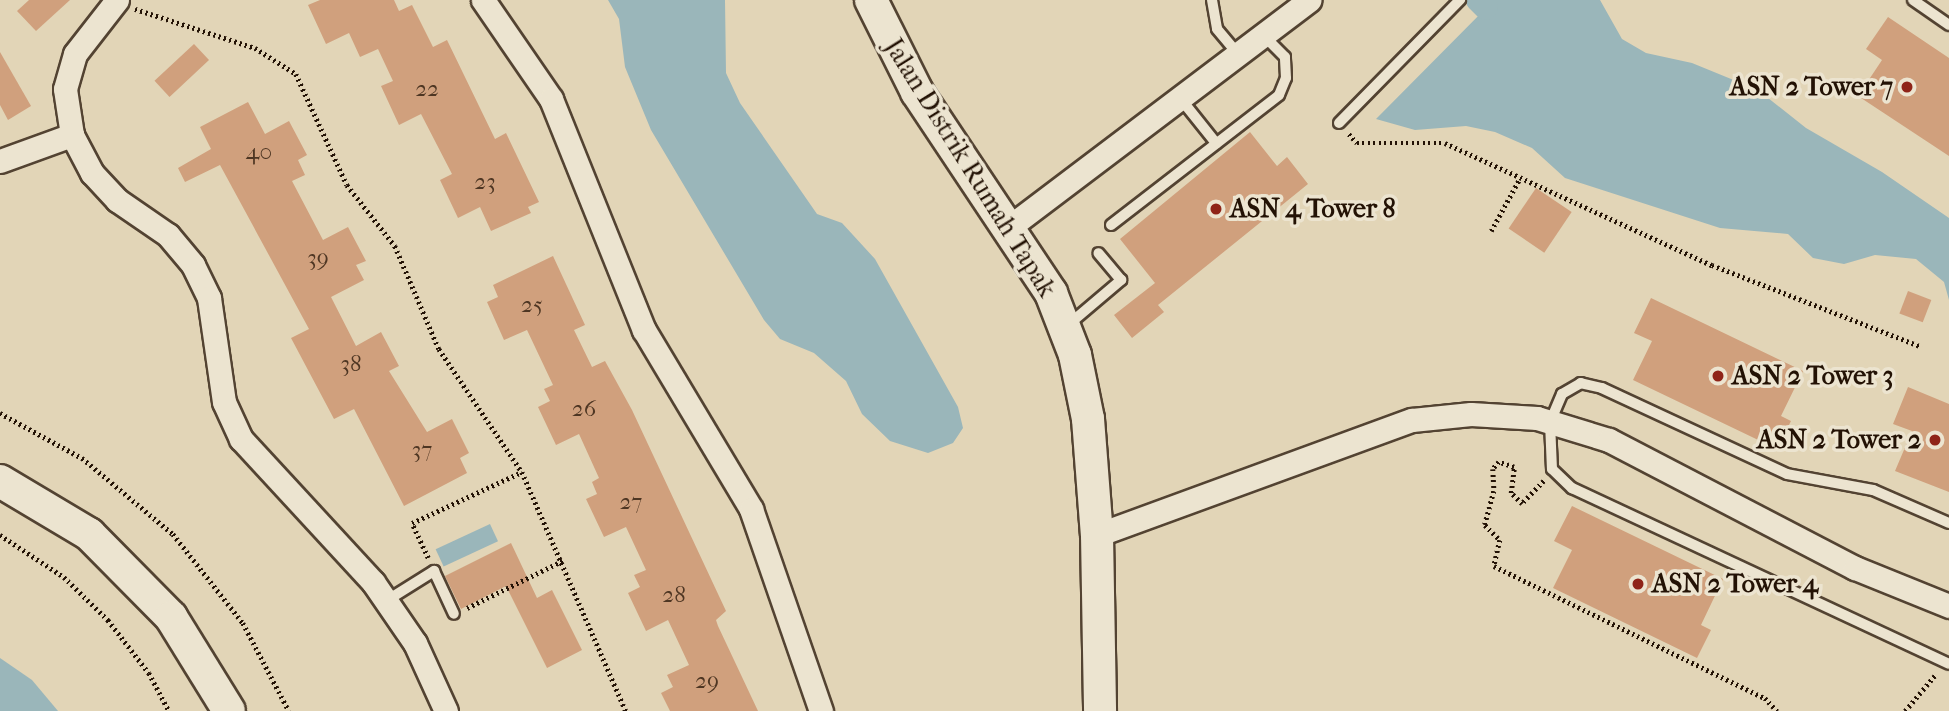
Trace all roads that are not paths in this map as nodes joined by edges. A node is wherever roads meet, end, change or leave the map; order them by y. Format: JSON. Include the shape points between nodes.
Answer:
{"nodes":[{"id":1,"x":483,"y":0,"type":"edge"},
{"id":2,"x":870,"y":0,"type":"edge"},
{"id":3,"x":1212,"y":0,"type":"edge"},
{"id":4,"x":1309,"y":0,"type":"edge"},
{"id":5,"x":1460,"y":0,"type":"edge"},
{"id":6,"x":1913,"y":0,"type":"edge"},
{"id":7,"x":114,"y":1,"type":"edge"},
{"id":8,"x":1949,"y":25,"type":"edge"},
{"id":9,"x":1263,"y":35,"type":"junction"},
{"id":10,"x":1238,"y":54,"type":"junction"},
{"id":11,"x":1180,"y":98,"type":"junction"},
{"id":12,"x":1339,"y":123,"type":"road end"},
{"id":13,"x":72,"y":135,"type":"junction"},
{"id":14,"x":1216,"y":143,"type":"junction"},
{"id":15,"x":2,"y":156,"type":"edge"},
{"id":16,"x":1111,"y":225,"type":"dead end"},
{"id":17,"x":1008,"y":228,"type":"junction"},
{"id":18,"x":1098,"y":253,"type":"dead end"},
{"id":19,"x":1065,"y":327,"type":"junction"},
{"id":20,"x":1550,"y":422,"type":"junction"},
{"id":21,"x":0,"y":481,"type":"edge"},
{"id":22,"x":1949,"y":523,"type":"edge"},
{"id":23,"x":1097,"y":535,"type":"junction"},
{"id":24,"x":386,"y":601,"type":"junction"},
{"id":25,"x":1949,"y":606,"type":"edge"},
{"id":26,"x":454,"y":614,"type":"road end"},
{"id":27,"x":1947,"y":663,"type":"edge"},
{"id":28,"x":229,"y":711,"type":"edge"},
{"id":29,"x":446,"y":711,"type":"edge"},
{"id":30,"x":821,"y":711,"type":"edge"},
{"id":31,"x":1100,"y":711,"type":"edge"}],
"edges":[{"from":1,"to":30,"type":"street","via":[[551,99],[644,330],[751,509]]},
{"from":2,"to":17,"type":"street","name":"Jalan Distrik Rumah Tapak","via":[[917,92]]},
{"from":3,"to":10,"type":"lane","via":[[1217,29]]},
{"from":4,"to":9,"type":"street"},
{"from":5,"to":12,"type":"lane"},
{"from":6,"to":8,"type":"lane"},
{"from":7,"to":13,"type":"street","via":[[75,54],[65,89]]},
{"from":9,"to":10,"type":"street"},
{"from":9,"to":14,"type":"lane","via":[[1284,57],[1283,87]]},
{"from":10,"to":11,"type":"street"},
{"from":11,"to":14,"type":"lane"},
{"from":11,"to":17,"type":"street"},
{"from":13,"to":15,"type":"street"},
{"from":13,"to":24,"type":"street","via":[[92,173],[117,201],[168,235],[193,265],[209,298],[224,402],[241,439],[325,525]]},
{"from":14,"to":16,"type":"lane"},
{"from":17,"to":19,"type":"street","name":"Jalan Distrik Rumah Tapak","via":[[1051,293]]},
{"from":18,"to":19,"type":"lane","via":[[1121,280]]},
{"from":19,"to":23,"type":"street","name":"Jalan Distrik Rumah Tapak","via":[[1088,419]]},
{"from":20,"to":22,"type":"lane","via":[[1562,394],[1581,383],[1602,388],[1787,474],[1873,490]]},
{"from":20,"to":23,"type":"street","via":[[1471,414],[1412,420]]},
{"from":20,"to":25,"type":"street","via":[[1609,440],[1855,568]]},
{"from":20,"to":27,"type":"lane","via":[[1552,469],[1572,488]]},
{"from":21,"to":28,"type":"street","via":[[98,543],[171,617]]},
{"from":23,"to":31,"type":"street","name":"Jalan Distrik Rumah Tapak"},
{"from":24,"to":26,"type":"lane","via":[[434,571]]},
{"from":24,"to":29,"type":"street","via":[[415,643]]}]}
